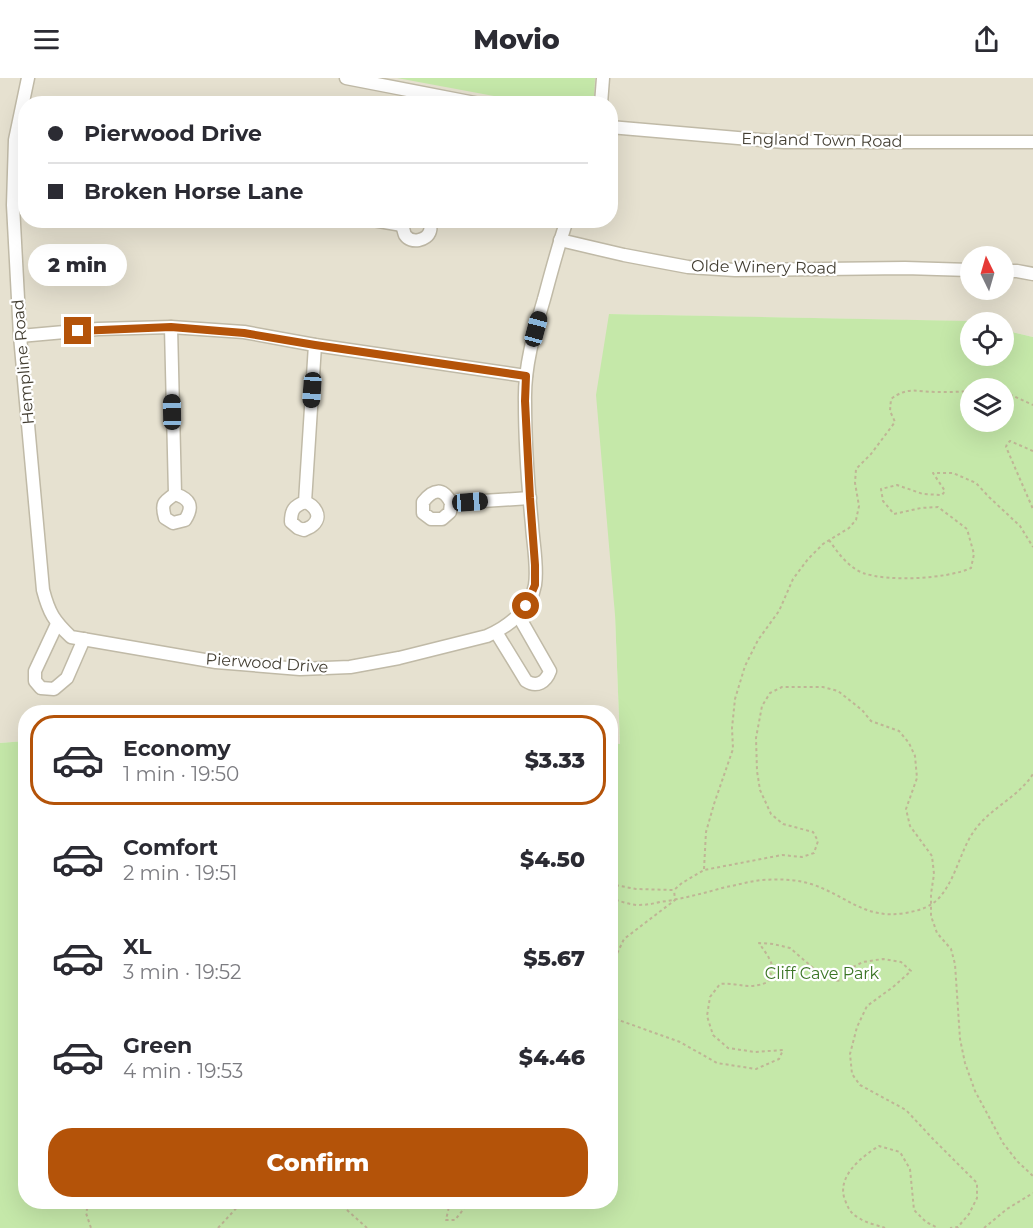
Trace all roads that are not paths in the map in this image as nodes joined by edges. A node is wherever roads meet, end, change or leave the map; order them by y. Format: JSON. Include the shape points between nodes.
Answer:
{"nodes":[{"id":1,"x":27,"y":78,"type":"edge"},
{"id":2,"x":346,"y":78,"type":"edge"},
{"id":3,"x":603,"y":78,"type":"edge"},
{"id":4,"x":25,"y":96,"type":"edge"},
{"id":5,"x":439,"y":96,"type":"edge"},
{"id":6,"x":602,"y":96,"type":"edge"},
{"id":7,"x":618,"y":128,"type":"edge"},
{"id":8,"x":1033,"y":142,"type":"edge"},
{"id":9,"x":18,"y":160,"type":"edge"},
{"id":10,"x":404,"y":228,"type":"edge"},
{"id":11,"x":431,"y":228,"type":"edge"},
{"id":12,"x":564,"y":228,"type":"edge"},
{"id":13,"x":560,"y":240,"type":"junction"},
{"id":14,"x":960,"y":270,"type":"edge"},
{"id":15,"x":1014,"y":271,"type":"edge"},
{"id":16,"x":1033,"y":274,"type":"edge"},
{"id":17,"x":171,"y":327,"type":"junction"},
{"id":18,"x":20,"y":336,"type":"junction"},
{"id":19,"x":315,"y":345,"type":"junction"},
{"id":20,"x":526,"y":376,"type":"junction"},
{"id":21,"x":175,"y":494,"type":"dead end"},
{"id":22,"x":530,"y":498,"type":"junction"},
{"id":23,"x":305,"y":502,"type":"dead end"},
{"id":24,"x":451,"y":503,"type":"dead end"},
{"id":25,"x":518,"y":615,"type":"junction"},
{"id":26,"x":57,"y":624,"type":"junction"},
{"id":27,"x":496,"y":632,"type":"junction"},
{"id":28,"x":71,"y":637,"type":"joint"},
{"id":29,"x":84,"y":639,"type":"junction"}],
"edges":[{"from":1,"to":4,"type":"street","name":"Hempline Road"},
{"from":2,"to":5,"type":"street"},
{"from":3,"to":6,"type":"street"},
{"from":7,"to":8,"type":"street","name":"England Town Road","via":[[784,142]]},
{"from":9,"to":18,"type":"street","name":"Hempline Road","via":[[13,206]]},
{"from":10,"to":11,"type":"street","via":[[410,240],[420,240]]},
{"from":12,"to":13,"type":"street","name":"Pierwood Drive"},
{"from":13,"to":14,"type":"street","name":"Olde Winery Road","via":[[624,255],[735,270]]},
{"from":13,"to":20,"type":"street","name":"Pierwood Drive","via":[[529,351]]},
{"from":15,"to":16,"type":"street"},
{"from":17,"to":18,"type":"street"},
{"from":17,"to":19,"type":"street","via":[[244,333]]},
{"from":17,"to":21,"type":"street"},
{"from":18,"to":26,"type":"street","name":"Hempline Road","via":[[43,590]]},
{"from":19,"to":20,"type":"street"},
{"from":19,"to":23,"type":"street"},
{"from":20,"to":22,"type":"street","name":"Pierwood Drive"},
{"from":22,"to":24,"type":"street"},
{"from":22,"to":25,"type":"street","name":"Pierwood Drive","via":[[535,585]]},
{"from":25,"to":27,"type":"street","name":"Pierwood Drive"},
{"from":25,"to":27,"type":"street","via":[[550,671],[543,682],[526,681]]},
{"from":26,"to":28,"type":"street","name":"Hempline Road"},
{"from":26,"to":29,"type":"street","via":[[35,671],[35,681],[41,688],[54,689],[67,678]]},
{"from":27,"to":29,"type":"street","name":"Pierwood Drive","via":[[399,658],[350,667],[300,669],[216,662]]},
{"from":28,"to":29,"type":"street","name":"Pierwood Drive"}]}
